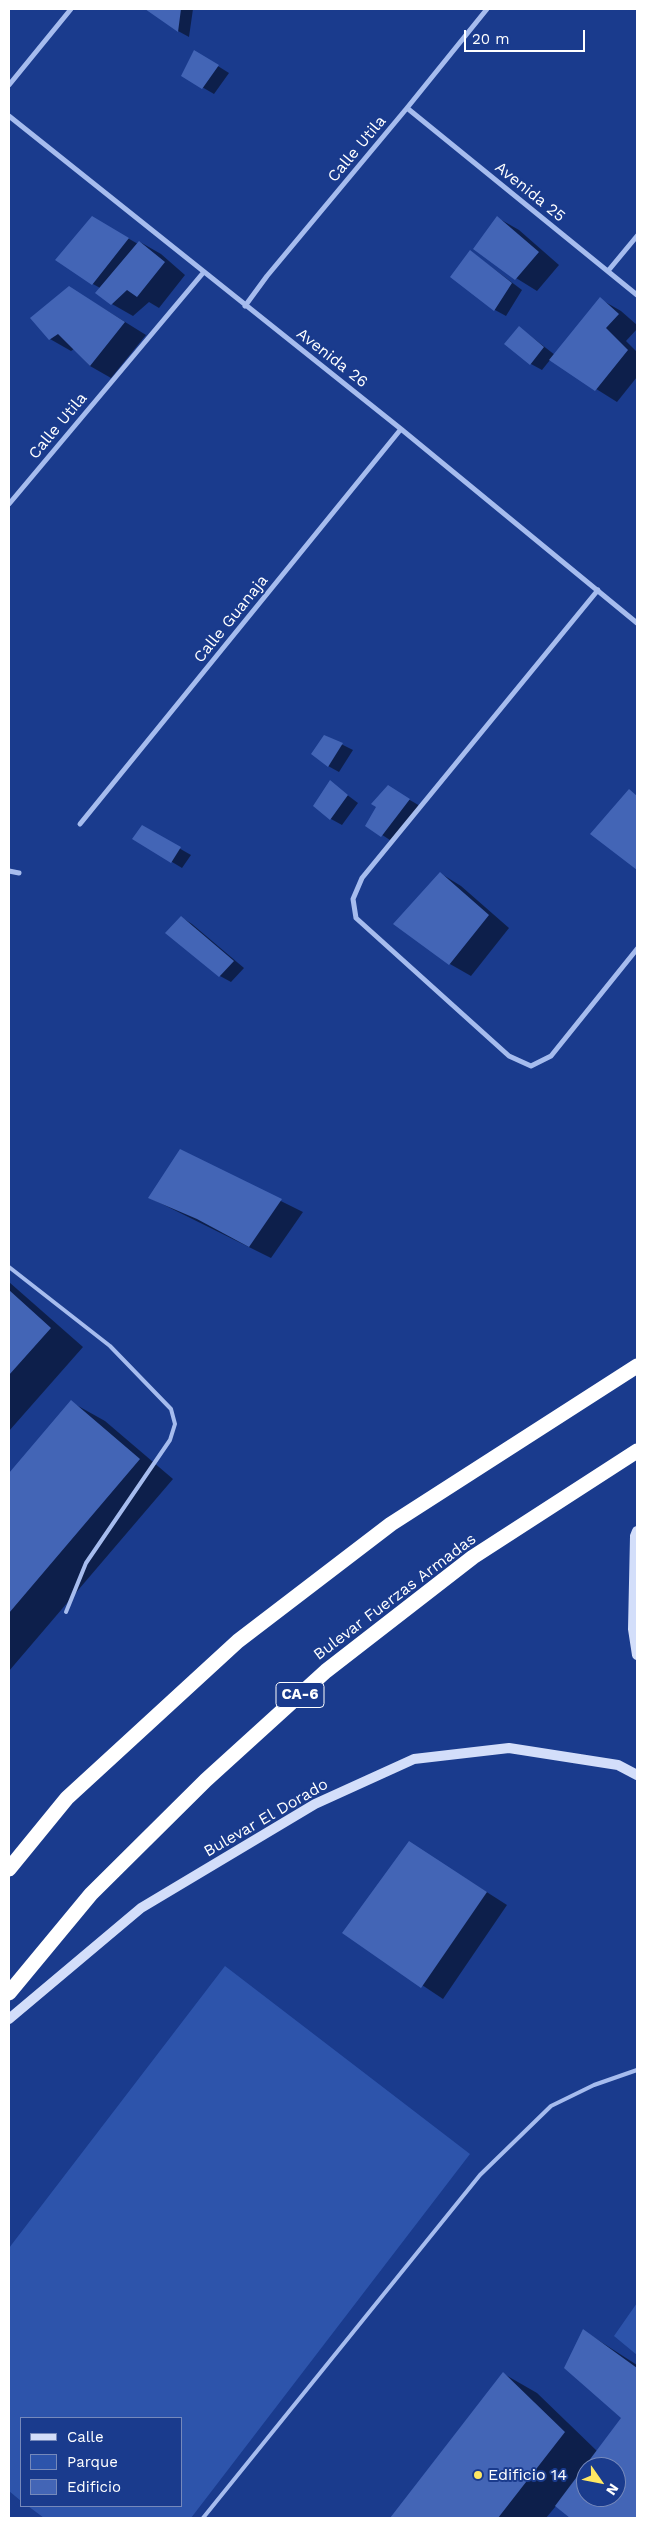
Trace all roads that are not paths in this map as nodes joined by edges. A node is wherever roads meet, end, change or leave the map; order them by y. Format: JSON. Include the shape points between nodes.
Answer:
{"nodes":[{"id":1,"x":71,"y":9,"type":"edge"},
{"id":2,"x":487,"y":9,"type":"edge"},
{"id":3,"x":9,"y":85,"type":"edge"},
{"id":4,"x":407,"y":108,"type":"junction"},
{"id":5,"x":9,"y":116,"type":"edge"},
{"id":6,"x":637,"y":236,"type":"edge"},
{"id":7,"x":608,"y":271,"type":"junction"},
{"id":8,"x":203,"y":273,"type":"junction"},
{"id":9,"x":637,"y":295,"type":"edge"},
{"id":10,"x":245,"y":306,"type":"junction"},
{"id":11,"x":401,"y":429,"type":"junction"},
{"id":12,"x":9,"y":504,"type":"edge"},
{"id":13,"x":598,"y":590,"type":"junction"},
{"id":14,"x":637,"y":623,"type":"edge"},
{"id":15,"x":80,"y":824,"type":"dead end"},
{"id":16,"x":9,"y":872,"type":"edge"},
{"id":17,"x":19,"y":872,"type":"dead end"},
{"id":18,"x":637,"y":951,"type":"edge"},
{"id":19,"x":9,"y":1268,"type":"edge"},
{"id":20,"x":637,"y":1366,"type":"edge"},
{"id":21,"x":637,"y":1451,"type":"edge"},
{"id":22,"x":637,"y":1531,"type":"edge"},
{"id":23,"x":66,"y":1612,"type":"dead end"},
{"id":24,"x":637,"y":1655,"type":"edge"},
{"id":25,"x":637,"y":1776,"type":"edge"},
{"id":26,"x":9,"y":1869,"type":"edge"},
{"id":27,"x":9,"y":1993,"type":"edge"},
{"id":28,"x":9,"y":2019,"type":"edge"},
{"id":29,"x":637,"y":2070,"type":"edge"},
{"id":30,"x":203,"y":2518,"type":"edge"}],
"edges":[{"from":1,"to":3,"type":"street"},
{"from":2,"to":4,"type":"street","name":"Calle Utila"},
{"from":4,"to":7,"type":"street","name":"Avenida 25"},
{"from":4,"to":10,"type":"street","name":"Calle Utila"},
{"from":5,"to":8,"type":"street","name":"Avenida 26"},
{"from":6,"to":7,"type":"street"},
{"from":7,"to":9,"type":"street","name":"Avenida 25"},
{"from":8,"to":10,"type":"street","name":"Avenida 26"},
{"from":8,"to":12,"type":"street","name":"Calle Utila"},
{"from":10,"to":11,"type":"street","name":"Avenida 26"},
{"from":11,"to":13,"type":"street","name":"Avenida 26"},
{"from":11,"to":15,"type":"street","name":"Calle Guanaja"},
{"from":13,"to":14,"type":"street","name":"Avenida 26"},
{"from":13,"to":18,"type":"street","via":[[362,878],[353,899],[356,918],[509,1056],[531,1066],[550,1056]]},
{"from":16,"to":17,"type":"street"},
{"from":19,"to":23,"type":"lane","via":[[110,1346],[171,1409],[174,1424],[170,1440],[86,1563]]},
{"from":20,"to":26,"type":"highway","via":[[391,1524],[238,1641],[67,1798]]},
{"from":21,"to":27,"type":"highway","name":"Bulevar Fuerzas Armadas","number":"CA-6","via":[[473,1557],[326,1671],[206,1780],[91,1894]]},
{"from":22,"to":24,"type":"street","via":[[633,1629]]},
{"from":25,"to":28,"type":"street","name":"Bulevar El Dorado","via":[[618,1765],[508,1748],[414,1759],[315,1804],[141,1908]]},
{"from":29,"to":30,"type":"lane","via":[[594,2085],[551,2106],[480,2175]]}]}
